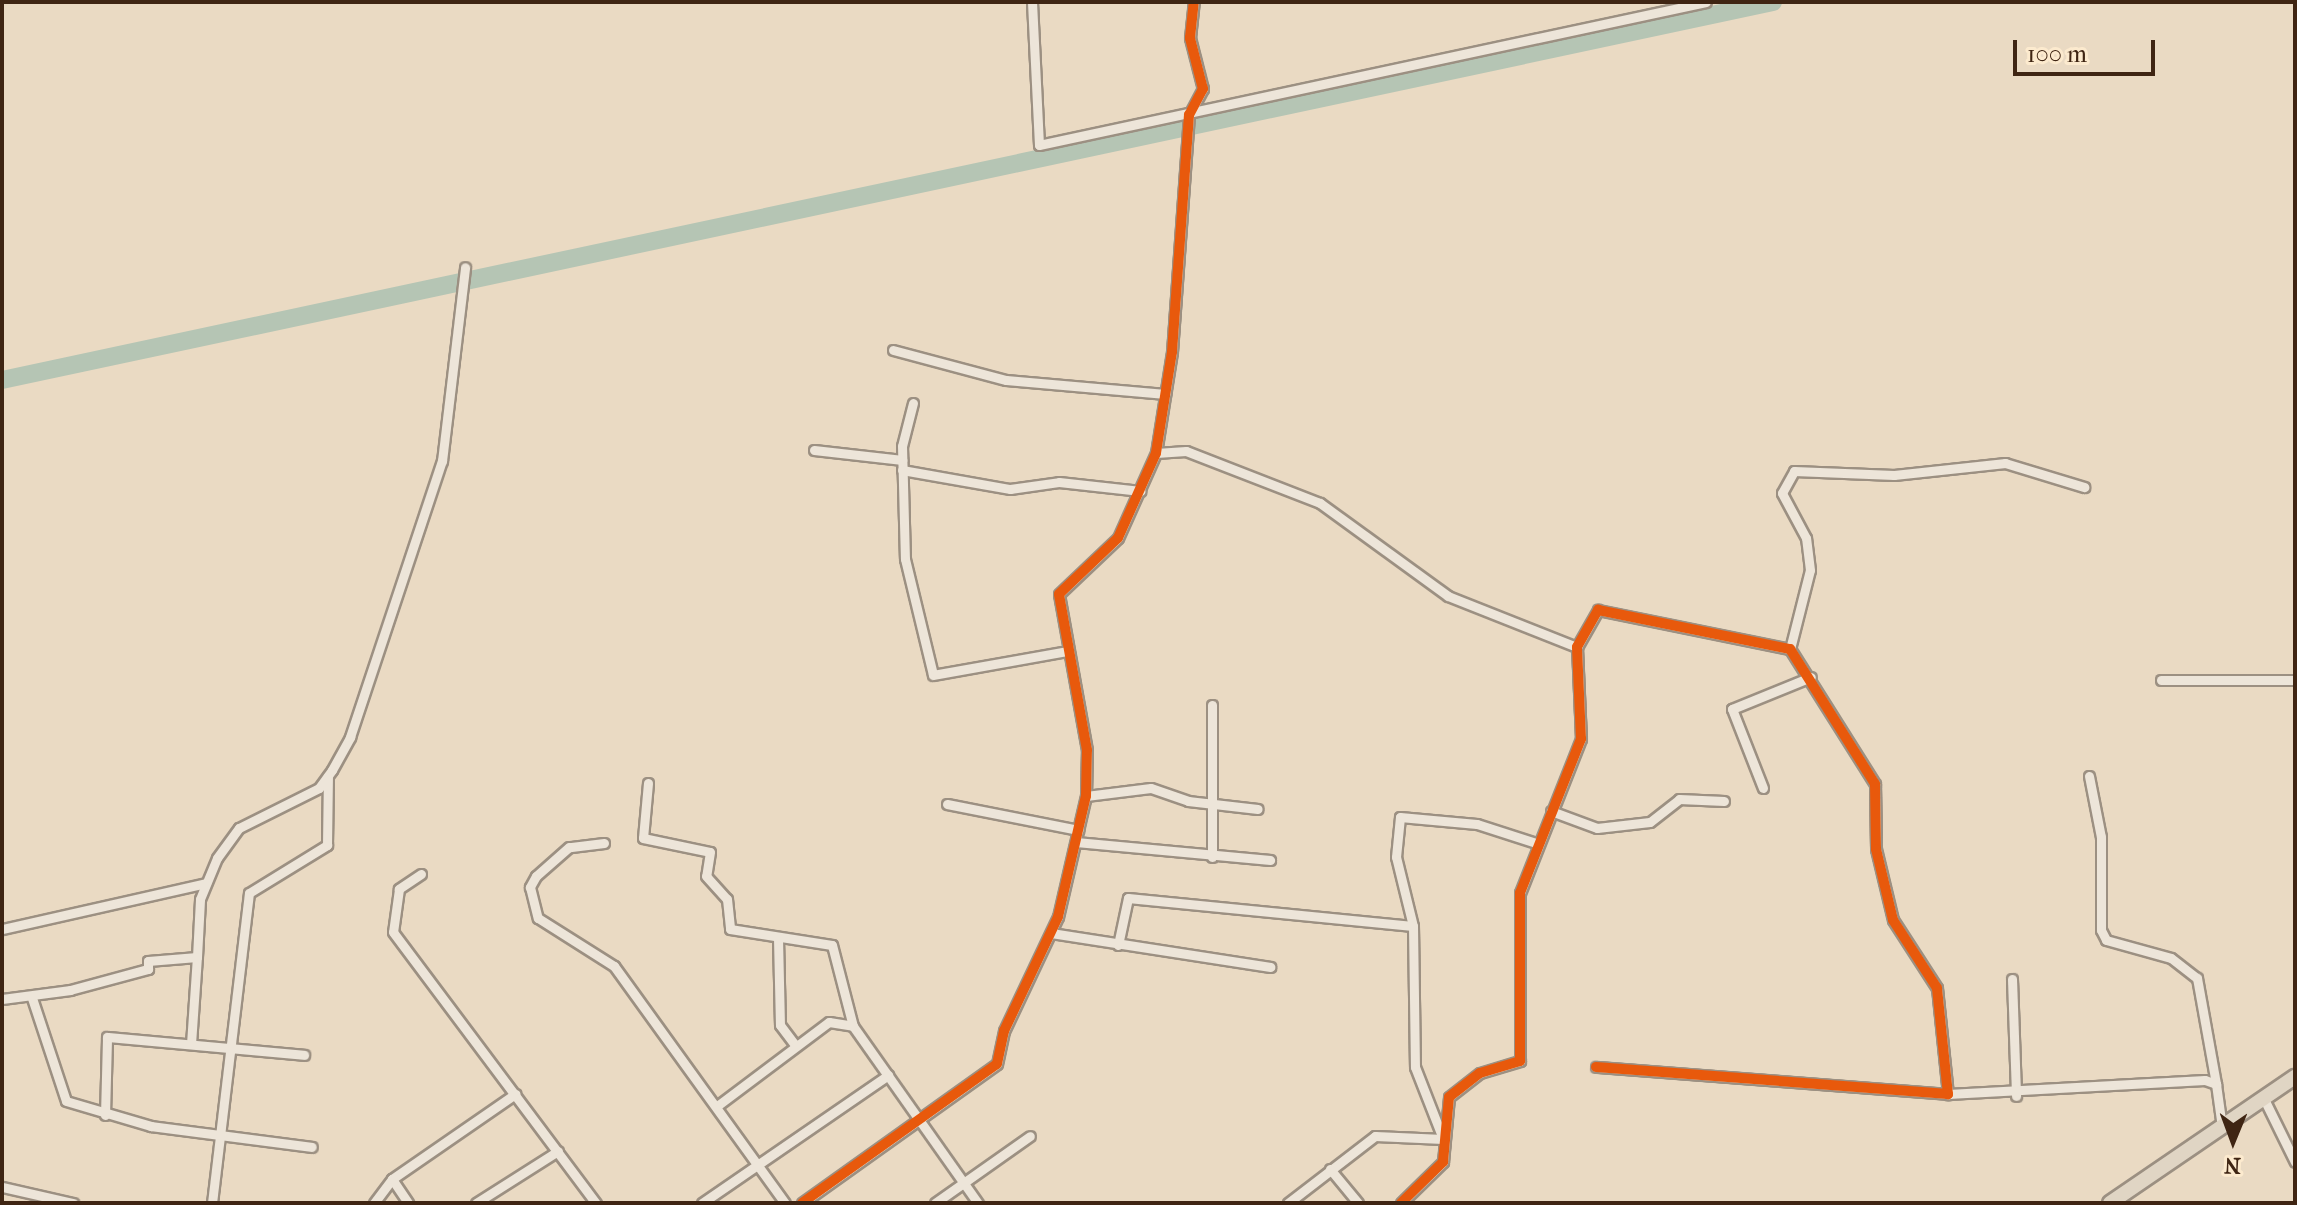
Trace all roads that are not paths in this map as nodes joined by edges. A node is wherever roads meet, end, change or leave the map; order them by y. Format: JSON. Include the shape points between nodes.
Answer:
{"nodes":[{"id":1,"x":1032,"y":2,"type":"edge"},
{"id":2,"x":1194,"y":2,"type":"edge"},
{"id":3,"x":1706,"y":2,"type":"edge"},
{"id":4,"x":1189,"y":115,"type":"junction"},
{"id":5,"x":465,"y":267,"type":"dead end"},
{"id":6,"x":893,"y":350,"type":"dead end"},
{"id":7,"x":1165,"y":394,"type":"junction"},
{"id":8,"x":913,"y":403,"type":"dead end"},
{"id":9,"x":814,"y":450,"type":"dead end"},
{"id":10,"x":1156,"y":453,"type":"junction"},
{"id":11,"x":902,"y":465,"type":"junction"},
{"id":12,"x":2084,"y":487,"type":"dead end"},
{"id":13,"x":1141,"y":491,"type":"junction"},
{"id":14,"x":1577,"y":647,"type":"junction"},
{"id":15,"x":1790,"y":649,"type":"junction"},
{"id":16,"x":1068,"y":651,"type":"junction"},
{"id":17,"x":1811,"y":677,"type":"junction"},
{"id":18,"x":2161,"y":680,"type":"dead end"},
{"id":19,"x":2295,"y":680,"type":"edge"},
{"id":20,"x":1212,"y":705,"type":"dead end"},
{"id":21,"x":328,"y":775,"type":"junction"},
{"id":22,"x":2089,"y":776,"type":"dead end"},
{"id":23,"x":648,"y":783,"type":"dead end"},
{"id":24,"x":1763,"y":788,"type":"dead end"},
{"id":25,"x":1086,"y":796,"type":"junction"},
{"id":26,"x":1724,"y":801,"type":"dead end"},
{"id":27,"x":947,"y":804,"type":"dead end"},
{"id":28,"x":1213,"y":805,"type":"junction"},
{"id":29,"x":1258,"y":809,"type":"dead end"},
{"id":30,"x":1551,"y":811,"type":"junction"},
{"id":31,"x":1078,"y":830,"type":"junction"},
{"id":32,"x":1076,"y":842,"type":"junction"},
{"id":33,"x":604,"y":843,"type":"dead end"},
{"id":34,"x":1536,"y":843,"type":"junction"},
{"id":35,"x":1212,"y":857,"type":"junction"},
{"id":36,"x":1270,"y":860,"type":"dead end"},
{"id":37,"x":421,"y":874,"type":"dead end"},
{"id":38,"x":206,"y":883,"type":"junction"},
{"id":39,"x":1413,"y":926,"type":"junction"},
{"id":40,"x":2,"y":929,"type":"edge"},
{"id":41,"x":1051,"y":933,"type":"junction"},
{"id":42,"x":778,"y":938,"type":"junction"},
{"id":43,"x":1118,"y":945,"type":"junction"},
{"id":44,"x":197,"y":957,"type":"junction"},
{"id":45,"x":1270,"y":967,"type":"dead end"},
{"id":46,"x":2012,"y":979,"type":"dead end"},
{"id":47,"x":32,"y":998,"type":"junction"},
{"id":48,"x":2,"y":999,"type":"edge"},
{"id":49,"x":853,"y":1026,"type":"junction"},
{"id":50,"x":191,"y":1044,"type":"junction"},
{"id":51,"x":232,"y":1046,"type":"junction"},
{"id":52,"x":796,"y":1046,"type":"junction"},
{"id":53,"x":304,"y":1055,"type":"dead end"},
{"id":54,"x":1596,"y":1067,"type":"dead end"},
{"id":55,"x":888,"y":1075,"type":"junction"},
{"id":56,"x":2295,"y":1077,"type":"edge"},
{"id":57,"x":2216,"y":1084,"type":"junction"},
{"id":58,"x":515,"y":1094,"type":"junction"},
{"id":59,"x":1948,"y":1094,"type":"junction"},
{"id":60,"x":2016,"y":1096,"type":"junction"},
{"id":61,"x":2264,"y":1099,"type":"junction"},
{"id":62,"x":717,"y":1106,"type":"junction"},
{"id":63,"x":105,"y":1115,"type":"junction"},
{"id":64,"x":918,"y":1119,"type":"junction"},
{"id":65,"x":2222,"y":1127,"type":"junction"},
{"id":66,"x":1030,"y":1136,"type":"dead end"},
{"id":67,"x":223,"y":1137,"type":"junction"},
{"id":68,"x":1443,"y":1139,"type":"junction"},
{"id":69,"x":312,"y":1147,"type":"dead end"},
{"id":70,"x":558,"y":1151,"type":"junction"},
{"id":71,"x":2295,"y":1162,"type":"edge"},
{"id":72,"x":757,"y":1166,"type":"junction"},
{"id":73,"x":1330,"y":1169,"type":"junction"},
{"id":74,"x":392,"y":1179,"type":"junction"},
{"id":75,"x":963,"y":1183,"type":"junction"},
{"id":76,"x":2,"y":1187,"type":"edge"},
{"id":77,"x":48,"y":1201,"type":"edge"},
{"id":78,"x":593,"y":1202,"type":"edge"},
{"id":79,"x":73,"y":1203,"type":"edge"},
{"id":80,"x":212,"y":1203,"type":"edge"},
{"id":81,"x":374,"y":1203,"type":"edge"},
{"id":82,"x":408,"y":1203,"type":"edge"},
{"id":83,"x":476,"y":1203,"type":"edge"},
{"id":84,"x":702,"y":1203,"type":"edge"},
{"id":85,"x":785,"y":1203,"type":"edge"},
{"id":86,"x":802,"y":1203,"type":"edge"},
{"id":87,"x":935,"y":1203,"type":"edge"},
{"id":88,"x":978,"y":1203,"type":"edge"},
{"id":89,"x":1288,"y":1203,"type":"edge"},
{"id":90,"x":1358,"y":1203,"type":"edge"},
{"id":91,"x":1401,"y":1203,"type":"edge"},
{"id":92,"x":2110,"y":1203,"type":"edge"}],
"edges":[{"from":1,"to":4,"type":"street","via":[[1039,145]]},
{"from":2,"to":4,"type":"street","via":[[1190,38],[1203,77]]},
{"from":3,"to":4,"type":"street"},
{"from":4,"to":7,"type":"street"},
{"from":5,"to":21,"type":"street","via":[[442,461],[355,724]]},
{"from":6,"to":7,"type":"street","via":[[1006,380]]},
{"from":7,"to":10,"type":"street"},
{"from":8,"to":11,"type":"street"},
{"from":9,"to":11,"type":"street"},
{"from":10,"to":13,"type":"street"},
{"from":10,"to":14,"type":"street","via":[[1186,451],[1320,503],[1448,596]]},
{"from":11,"to":13,"type":"street","via":[[1010,489],[1059,482]]},
{"from":11,"to":16,"type":"street","via":[[905,559],[933,675]]},
{"from":12,"to":15,"type":"street","via":[[2005,463],[1894,475],[1794,471],[1782,493],[1806,538],[1810,570]]},
{"from":13,"to":16,"type":"street","via":[[1118,538],[1062,584]]},
{"from":14,"to":15,"type":"street","via":[[1598,610]]},
{"from":14,"to":30,"type":"street","via":[[1581,739]]},
{"from":15,"to":17,"type":"street"},
{"from":16,"to":25,"type":"street","via":[[1087,750]]},
{"from":17,"to":24,"type":"street","via":[[1732,709]]},
{"from":17,"to":59,"type":"street","via":[[1875,784],[1876,849],[1893,920],[1937,988]]},
{"from":18,"to":19,"type":"street"},
{"from":20,"to":28,"type":"street"},
{"from":21,"to":38,"type":"street","via":[[319,788],[239,828]]},
{"from":21,"to":51,"type":"street","via":[[327,845],[249,893]]},
{"from":22,"to":57,"type":"street","via":[[2101,837],[2101,930],[2106,940],[2171,958],[2197,978]]},
{"from":23,"to":42,"type":"street","via":[[643,838],[710,852],[706,876],[727,899],[730,929]]},
{"from":25,"to":28,"type":"street","via":[[1151,788]]},
{"from":25,"to":31,"type":"street"},
{"from":26,"to":30,"type":"street","via":[[1679,799],[1650,822],[1597,828]]},
{"from":27,"to":31,"type":"street"},
{"from":28,"to":29,"type":"street"},
{"from":28,"to":35,"type":"street"},
{"from":30,"to":34,"type":"street"},
{"from":31,"to":32,"type":"street"},
{"from":32,"to":35,"type":"street"},
{"from":32,"to":41,"type":"street"},
{"from":33,"to":62,"type":"street","via":[[569,847],[536,876],[530,887],[538,918],[601,952]]},
{"from":34,"to":39,"type":"street","via":[[1477,824],[1400,817],[1396,857]]},
{"from":34,"to":68,"type":"street","via":[[1520,893],[1520,1061],[1480,1073],[1449,1097]]},
{"from":35,"to":36,"type":"street"},
{"from":37,"to":58,"type":"street","via":[[399,889],[389,923]]},
{"from":38,"to":40,"type":"street"},
{"from":38,"to":44,"type":"street"},
{"from":39,"to":43,"type":"street","via":[[1128,898]]},
{"from":39,"to":68,"type":"street","via":[[1415,1067]]},
{"from":41,"to":43,"type":"street"},
{"from":41,"to":64,"type":"street","via":[[1004,1031],[997,1064]]},
{"from":42,"to":49,"type":"street","via":[[832,945]]},
{"from":42,"to":52,"type":"street","via":[[780,1025]]},
{"from":43,"to":45,"type":"street"},
{"from":44,"to":47,"type":"street","via":[[148,961],[148,969]]},
{"from":44,"to":50,"type":"street"},
{"from":46,"to":60,"type":"street"},
{"from":47,"to":48,"type":"street"},
{"from":47,"to":63,"type":"street","via":[[66,1101]]},
{"from":49,"to":52,"type":"street","via":[[829,1022]]},
{"from":49,"to":55,"type":"street"},
{"from":50,"to":51,"type":"street"},
{"from":50,"to":63,"type":"street","via":[[107,1037]]},
{"from":51,"to":53,"type":"street"},
{"from":51,"to":67,"type":"street"},
{"from":52,"to":62,"type":"street"},
{"from":54,"to":59,"type":"street"},
{"from":55,"to":64,"type":"street"},
{"from":55,"to":72,"type":"street"},
{"from":56,"to":61,"type":"highway"},
{"from":57,"to":60,"type":"street","via":[[2173,1078]]},
{"from":57,"to":65,"type":"street"},
{"from":58,"to":70,"type":"street"},
{"from":58,"to":74,"type":"street"},
{"from":59,"to":60,"type":"street"},
{"from":61,"to":65,"type":"highway"},
{"from":61,"to":71,"type":"street"},
{"from":62,"to":72,"type":"street"},
{"from":63,"to":67,"type":"street"},
{"from":64,"to":75,"type":"street"},
{"from":64,"to":86,"type":"street"},
{"from":65,"to":92,"type":"highway"},
{"from":66,"to":75,"type":"street"},
{"from":67,"to":69,"type":"street"},
{"from":67,"to":80,"type":"street"},
{"from":68,"to":73,"type":"street","via":[[1375,1136]]},
{"from":68,"to":91,"type":"street","via":[[1443,1162]]},
{"from":70,"to":78,"type":"street"},
{"from":70,"to":83,"type":"street"},
{"from":72,"to":84,"type":"street"},
{"from":72,"to":85,"type":"street"},
{"from":73,"to":89,"type":"street"},
{"from":73,"to":90,"type":"street"},
{"from":74,"to":81,"type":"street"},
{"from":74,"to":82,"type":"street"},
{"from":75,"to":87,"type":"street"},
{"from":75,"to":88,"type":"street"},
{"from":76,"to":77,"type":"street"},
{"from":77,"to":79,"type":"street"}]}
